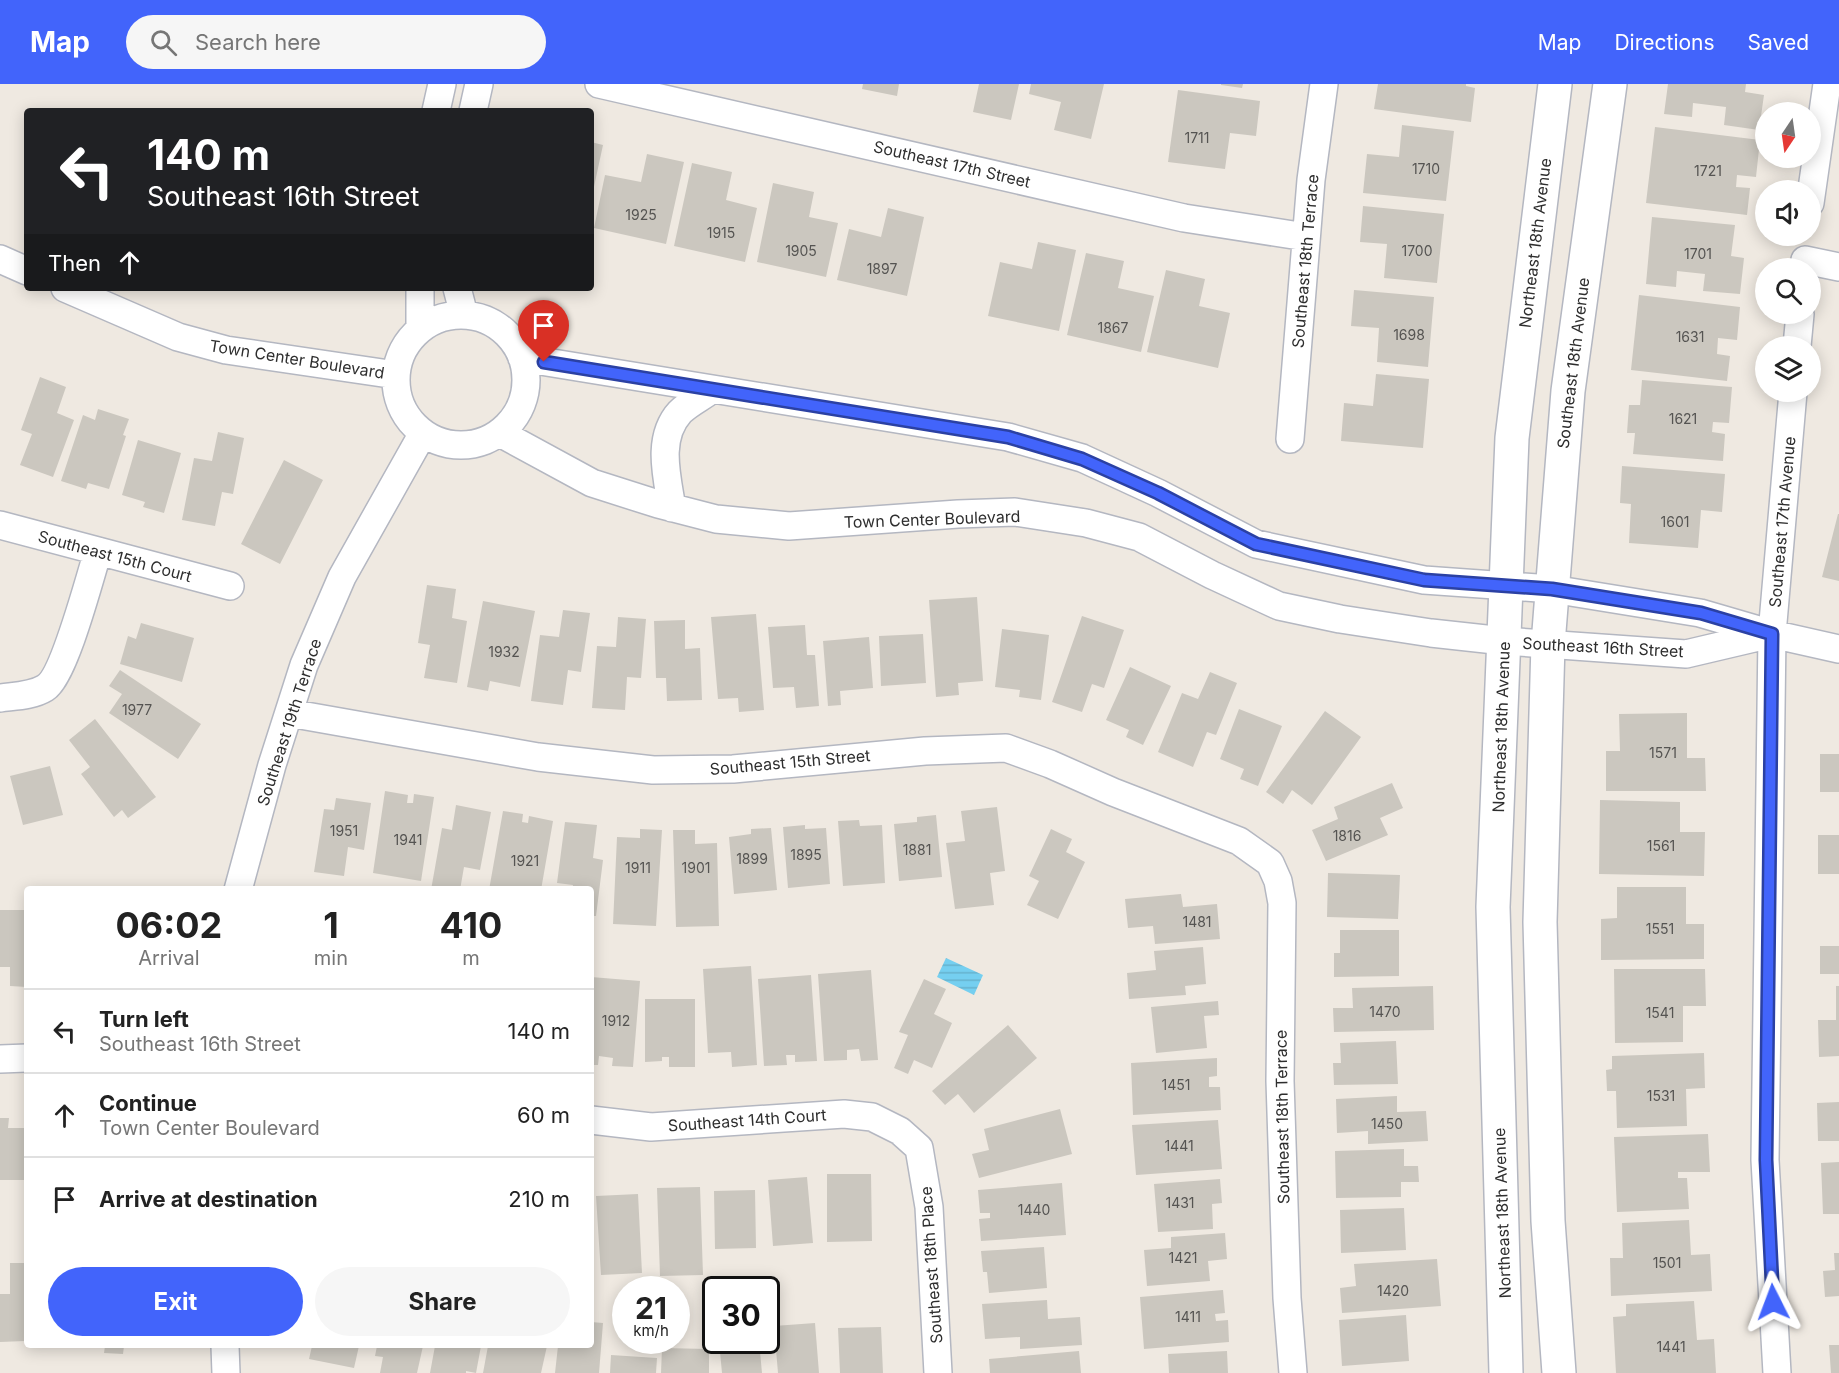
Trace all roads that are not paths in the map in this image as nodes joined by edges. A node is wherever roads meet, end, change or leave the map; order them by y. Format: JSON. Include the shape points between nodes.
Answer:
{"nodes":[{"id":1,"x":442,"y":84,"type":"edge"},
{"id":2,"x":479,"y":84,"type":"edge"},
{"id":3,"x":599,"y":84,"type":"edge"},
{"id":4,"x":1324,"y":84,"type":"edge"},
{"id":5,"x":1555,"y":84,"type":"edge"},
{"id":6,"x":1611,"y":84,"type":"edge"},
{"id":7,"x":1827,"y":84,"type":"edge"},
{"id":8,"x":437,"y":108,"type":"edge"},
{"id":9,"x":474,"y":108,"type":"edge"},
{"id":10,"x":1813,"y":180,"type":"edge"},
{"id":11,"x":1306,"y":237,"type":"junction"},
{"id":12,"x":1805,"y":255,"type":"edge"},
{"id":13,"x":0,"y":259,"type":"edge"},
{"id":14,"x":1839,"y":267,"type":"edge"},
{"id":15,"x":24,"y":270,"type":"edge"},
{"id":16,"x":72,"y":291,"type":"edge"},
{"id":17,"x":420,"y":291,"type":"edge"},
{"id":18,"x":459,"y":291,"type":"edge"},
{"id":19,"x":464,"y":315,"type":"junction"},
{"id":20,"x":420,"y":328,"type":"junction"},
{"id":21,"x":522,"y":358,"type":"junction"},
{"id":22,"x":396,"y":375,"type":"junction"},
{"id":23,"x":711,"y":390,"type":"junction"},
{"id":24,"x":1792,"y":402,"type":"edge"},
{"id":25,"x":423,"y":433,"type":"junction"},
{"id":26,"x":500,"y":433,"type":"junction"},
{"id":27,"x":1290,"y":439,"type":"dead end"},
{"id":28,"x":672,"y":508,"type":"junction"},
{"id":29,"x":0,"y":525,"type":"edge"},
{"id":30,"x":98,"y":551,"type":"junction"},
{"id":31,"x":230,"y":586,"type":"dead end"},
{"id":32,"x":1506,"y":586,"type":"junction"},
{"id":33,"x":1552,"y":589,"type":"junction"},
{"id":34,"x":1772,"y":634,"type":"junction"},
{"id":35,"x":1504,"y":641,"type":"junction"},
{"id":36,"x":1548,"y":644,"type":"junction"},
{"id":37,"x":1839,"y":649,"type":"edge"},
{"id":38,"x":0,"y":698,"type":"edge"},
{"id":39,"x":289,"y":713,"type":"junction"},
{"id":40,"x":1270,"y":863,"type":"joint"},
{"id":41,"x":239,"y":886,"type":"edge"},
{"id":42,"x":24,"y":1058,"type":"edge"},
{"id":43,"x":0,"y":1059,"type":"edge"},
{"id":44,"x":594,"y":1120,"type":"edge"},
{"id":45,"x":900,"y":1131,"type":"joint"},
{"id":46,"x":225,"y":1348,"type":"edge"},
{"id":47,"x":226,"y":1373,"type":"edge"},
{"id":48,"x":938,"y":1373,"type":"edge"},
{"id":49,"x":1293,"y":1373,"type":"edge"},
{"id":50,"x":1506,"y":1373,"type":"edge"},
{"id":51,"x":1559,"y":1373,"type":"edge"},
{"id":52,"x":1777,"y":1373,"type":"edge"}],
"edges":[{"from":1,"to":8,"type":"street"},
{"from":2,"to":9,"type":"street"},
{"from":3,"to":11,"type":"street","name":"Southeast 17th Street","via":[[1184,218]]},
{"from":4,"to":11,"type":"street","name":"Southeast 18th Terrace"},
{"from":5,"to":32,"type":"street","name":"Northeast 18th Avenue","via":[[1512,438]]},
{"from":6,"to":33,"type":"street","name":"Southeast 18th Avenue","via":[[1568,391]]},
{"from":7,"to":10,"type":"street"},
{"from":11,"to":27,"type":"street","name":"Southeast 18th Terrace"},
{"from":12,"to":14,"type":"street"},
{"from":13,"to":15,"type":"street"},
{"from":16,"to":22,"type":"street","name":"Town Center Boulevard","via":[[178,337],[226,350]]},
{"from":17,"to":20,"type":"street"},
{"from":18,"to":19,"type":"street"},
{"from":19,"to":20,"type":"street","via":[[441,318]]},
{"from":19,"to":21,"type":"street","via":[[486,320],[505,331]]},
{"from":20,"to":22,"type":"street","via":[[405,345]]},
{"from":21,"to":23,"type":"street"},
{"from":21,"to":26,"type":"street","via":[[525,394],[516,417]]},
{"from":22,"to":25,"type":"street","via":[[395,389],[402,411]]},
{"from":23,"to":28,"type":"street","via":[[680,412],[669,431],[665,461]]},
{"from":23,"to":32,"type":"street","via":[[1008,437],[1082,459],[1256,544],[1424,580]]},
{"from":24,"to":34,"type":"street","name":"Southeast 17th Avenue"},
{"from":25,"to":26,"type":"street","via":[[457,446],[480,443]]},
{"from":25,"to":39,"type":"street","name":"Southeast 19th Terrace","via":[[342,577],[304,665]]},
{"from":26,"to":28,"type":"street","name":"Town Center Boulevard","via":[[592,483]]},
{"from":28,"to":35,"type":"street","name":"Town Center Boulevard","via":[[716,519],[789,526],[1015,512],[1139,537],[1279,606],[1340,619]]},
{"from":29,"to":30,"type":"street","name":"Southeast 15th Court"},
{"from":30,"to":31,"type":"street","name":"Southeast 15th Court"},
{"from":30,"to":38,"type":"street","via":[[64,661],[47,687],[23,696]]},
{"from":32,"to":33,"type":"street","name":"Southeast 16th Street"},
{"from":32,"to":35,"type":"street","name":"Northeast 18th Avenue"},
{"from":33,"to":34,"type":"street","name":"Southeast 16th Street","via":[[1701,613]]},
{"from":33,"to":36,"type":"street","name":"Southeast 18th Avenue"},
{"from":34,"to":36,"type":"street","name":"Southeast 16th Street","via":[[1686,654]]},
{"from":34,"to":37,"type":"street","name":"Southeast 16th Street"},
{"from":34,"to":52,"type":"street","name":"Southeast 17th Avenue","via":[[1766,1160]]},
{"from":35,"to":36,"type":"street","name":"Southeast 16th Street"},
{"from":35,"to":50,"type":"street","name":"Northeast 18th Avenue","via":[[1493,907]]},
{"from":36,"to":51,"type":"street","via":[[1540,922],[1548,1221]]},
{"from":39,"to":40,"type":"street","name":"Southeast 15th Street","via":[[538,757],[653,771],[1006,748],[1239,841]]},
{"from":39,"to":41,"type":"street","name":"Southeast 19th Terrace"},
{"from":40,"to":49,"type":"street","name":"Southeast 18th Terrace","via":[[1282,903],[1280,1081]]},
{"from":42,"to":43,"type":"street"},
{"from":44,"to":45,"type":"street","name":"Southeast 14th Court","via":[[651,1127],[844,1114],[872,1117]]},
{"from":45,"to":48,"type":"street","name":"Southeast 18th Place","via":[[919,1148],[929,1207]]},
{"from":46,"to":47,"type":"street"}]}
